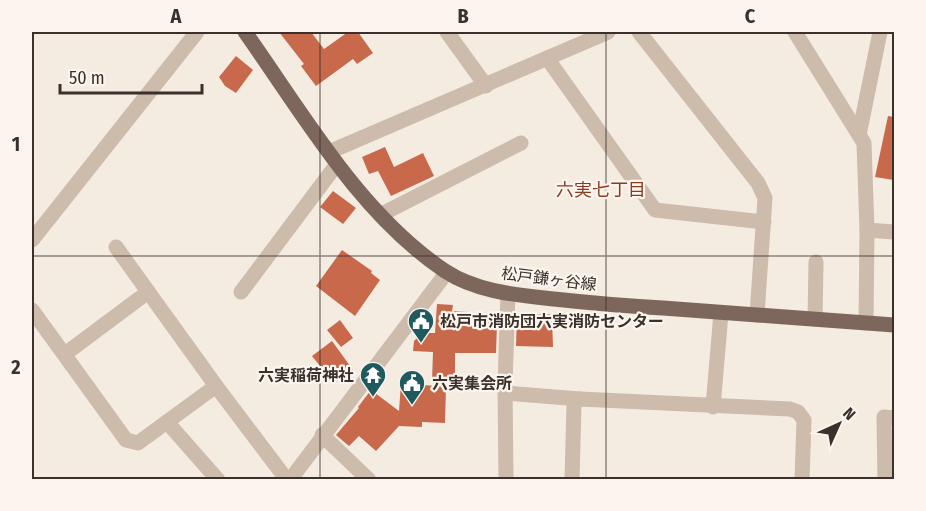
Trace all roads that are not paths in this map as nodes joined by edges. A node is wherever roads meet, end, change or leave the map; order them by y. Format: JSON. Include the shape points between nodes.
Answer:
{"nodes":[{"id":1,"x":197,"y":32,"type":"edge"},
{"id":2,"x":245,"y":32,"type":"edge"},
{"id":3,"x":447,"y":32,"type":"edge"},
{"id":4,"x":608,"y":32,"type":"edge"},
{"id":5,"x":639,"y":32,"type":"edge"},
{"id":6,"x":795,"y":32,"type":"edge"},
{"id":7,"x":880,"y":32,"type":"edge"},
{"id":8,"x":547,"y":58,"type":"junction"},
{"id":9,"x":486,"y":86,"type":"junction"},
{"id":10,"x":859,"y":135,"type":"junction"},
{"id":11,"x":521,"y":143,"type":"dead end"},
{"id":12,"x":333,"y":158,"type":"junction"},
{"id":13,"x":380,"y":215,"type":"junction"},
{"id":14,"x":764,"y":222,"type":"junction"},
{"id":15,"x":867,"y":230,"type":"junction"},
{"id":16,"x":894,"y":232,"type":"edge"},
{"id":17,"x":32,"y":240,"type":"edge"},
{"id":18,"x":116,"y":247,"type":"dead end"},
{"id":19,"x":816,"y":262,"type":"dead end"},
{"id":20,"x":447,"y":272,"type":"junction"},
{"id":21,"x":148,"y":292,"type":"junction"},
{"id":22,"x":241,"y":292,"type":"dead end"},
{"id":23,"x":508,"y":294,"type":"junction"},
{"id":24,"x":32,"y":310,"type":"edge"},
{"id":25,"x":721,"y":313,"type":"junction"},
{"id":26,"x":758,"y":315,"type":"junction"},
{"id":27,"x":815,"y":319,"type":"junction"},
{"id":28,"x":866,"y":322,"type":"junction"},
{"id":29,"x":894,"y":325,"type":"edge"},
{"id":30,"x":65,"y":354,"type":"junction"},
{"id":31,"x":216,"y":386,"type":"junction"},
{"id":32,"x":506,"y":393,"type":"junction"},
{"id":33,"x":580,"y":399,"type":"junction"},
{"id":34,"x":713,"y":407,"type":"junction"},
{"id":35,"x":894,"y":418,"type":"edge"},
{"id":36,"x":167,"y":422,"type":"junction"},
{"id":37,"x":322,"y":435,"type":"junction"},
{"id":38,"x":209,"y":477,"type":"edge"},
{"id":39,"x":289,"y":480,"type":"edge"},
{"id":40,"x":369,"y":480,"type":"edge"},
{"id":41,"x":506,"y":480,"type":"edge"},
{"id":42,"x":572,"y":480,"type":"edge"},
{"id":43,"x":802,"y":480,"type":"edge"},
{"id":44,"x":885,"y":480,"type":"edge"}],
"edges":[{"from":1,"to":17,"type":"street"},
{"from":2,"to":12,"type":"main road","name":"松戸鎌ヶ谷線"},
{"from":3,"to":9,"type":"street"},
{"from":4,"to":8,"type":"street"},
{"from":5,"to":14,"type":"street","via":[[758,183],[765,198]]},
{"from":6,"to":10,"type":"street"},
{"from":7,"to":10,"type":"street"},
{"from":8,"to":9,"type":"street"},
{"from":8,"to":14,"type":"street","via":[[655,210]]},
{"from":9,"to":12,"type":"street"},
{"from":10,"to":15,"type":"street","via":[[864,143]]},
{"from":11,"to":13,"type":"street"},
{"from":12,"to":13,"type":"main road","name":"松戸鎌ヶ谷線"},
{"from":12,"to":22,"type":"street"},
{"from":13,"to":20,"type":"main road","name":"松戸鎌ヶ谷線"},
{"from":14,"to":26,"type":"street"},
{"from":15,"to":16,"type":"street"},
{"from":15,"to":28,"type":"street"},
{"from":18,"to":21,"type":"street"},
{"from":19,"to":27,"type":"street"},
{"from":20,"to":23,"type":"main road","name":"松戸鎌ヶ谷線","via":[[476,286]]},
{"from":20,"to":37,"type":"street"},
{"from":21,"to":30,"type":"street"},
{"from":21,"to":31,"type":"street"},
{"from":23,"to":25,"type":"main road","name":"松戸鎌ヶ谷線"},
{"from":23,"to":32,"type":"street"},
{"from":24,"to":30,"type":"street"},
{"from":25,"to":26,"type":"main road","name":"松戸鎌ヶ谷線"},
{"from":25,"to":34,"type":"street"},
{"from":26,"to":27,"type":"main road","name":"松戸鎌ヶ谷線"},
{"from":27,"to":28,"type":"main road","name":"松戸鎌ヶ谷線"},
{"from":28,"to":29,"type":"main road","name":"松戸鎌ヶ谷線"},
{"from":30,"to":36,"type":"street","via":[[126,440],[138,443]]},
{"from":31,"to":36,"type":"street"},
{"from":31,"to":39,"type":"street"},
{"from":32,"to":33,"type":"street"},
{"from":32,"to":41,"type":"street"},
{"from":33,"to":34,"type":"street"},
{"from":33,"to":42,"type":"street","via":[[574,404]]},
{"from":34,"to":43,"type":"street","via":[[798,412],[804,420]]},
{"from":35,"to":44,"type":"street","via":[[884,417]]},
{"from":36,"to":38,"type":"street"},
{"from":37,"to":39,"type":"street"},
{"from":37,"to":40,"type":"street"}]}
